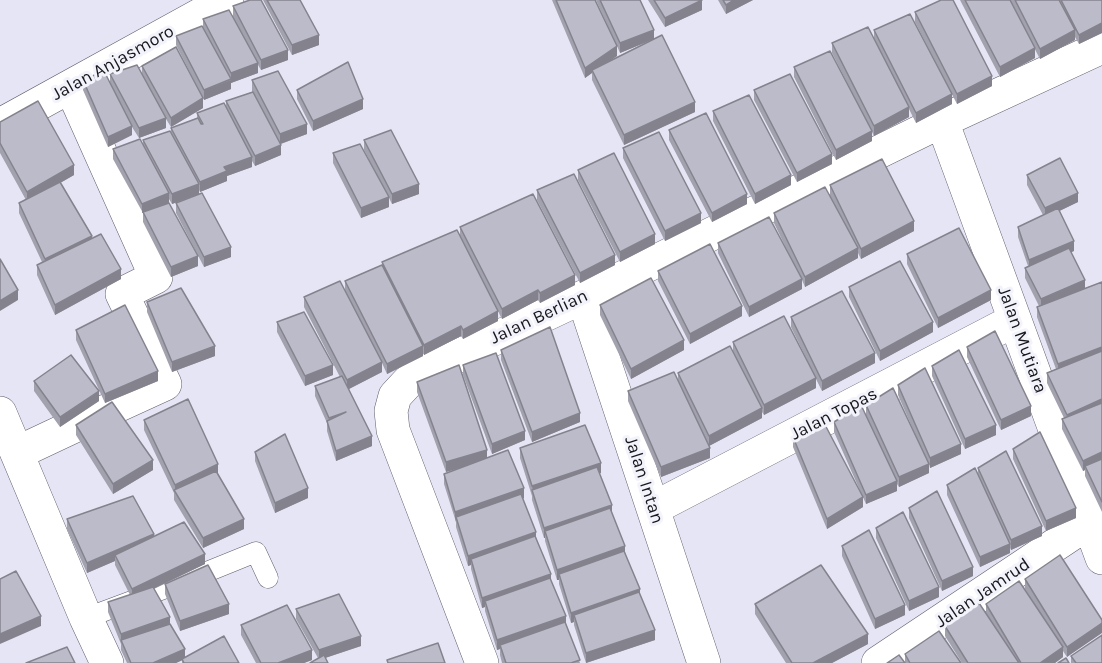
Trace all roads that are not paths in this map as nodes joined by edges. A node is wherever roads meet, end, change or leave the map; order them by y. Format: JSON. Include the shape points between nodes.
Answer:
{"nodes":[{"id":1,"x":227,"y":0,"type":"edge"},
{"id":2,"x":1102,"y":47,"type":"edge"},
{"id":3,"x":71,"y":87,"type":"junction"},
{"id":4,"x":942,"y":121,"type":"junction"},
{"id":5,"x":0,"y":125,"type":"edge"},
{"id":6,"x":583,"y":297,"type":"junction"},
{"id":7,"x":1015,"y":320,"type":"junction"},
{"id":8,"x":0,"y":412,"type":"edge"},
{"id":9,"x":17,"y":453,"type":"junction"},
{"id":10,"x":654,"y":507,"type":"junction"},
{"id":11,"x":1088,"y":523,"type":"junction"},
{"id":12,"x":1102,"y":558,"type":"edge"},
{"id":13,"x":268,"y":578,"type":"dead end"},
{"id":14,"x":86,"y":618,"type":"junction"},
{"id":15,"x":107,"y":663,"type":"edge"},
{"id":16,"x":482,"y":663,"type":"edge"},
{"id":17,"x":704,"y":663,"type":"edge"},
{"id":18,"x":878,"y":663,"type":"edge"}],
"edges":[{"from":1,"to":3,"type":"street","name":"Jalan Anjasmoro"},
{"from":2,"to":4,"type":"street","name":"Jalan Berlian"},
{"from":3,"to":5,"type":"street","name":"Jalan Anjasmoro"},
{"from":3,"to":9,"type":"street","via":[[156,277],[122,294],[165,384]]},
{"from":4,"to":6,"type":"street","name":"Jalan Berlian"},
{"from":4,"to":7,"type":"street","name":"Jalan Mutiara"},
{"from":6,"to":10,"type":"street","name":"Jalan Intan"},
{"from":6,"to":16,"type":"street","name":"Jalan Berlian","via":[[422,373],[395,396],[391,411],[393,430]]},
{"from":7,"to":10,"type":"street","name":"Jalan Topas"},
{"from":7,"to":11,"type":"street","name":"Jalan Mutiara"},
{"from":8,"to":9,"type":"street"},
{"from":9,"to":14,"type":"street"},
{"from":10,"to":17,"type":"street","name":"Jalan Intan"},
{"from":11,"to":12,"type":"street","name":"Jalan Mutiara"},
{"from":11,"to":18,"type":"street","name":"Jalan Jamrud"},
{"from":13,"to":14,"type":"lane","via":[[256,552]]},
{"from":14,"to":15,"type":"street"}]}
